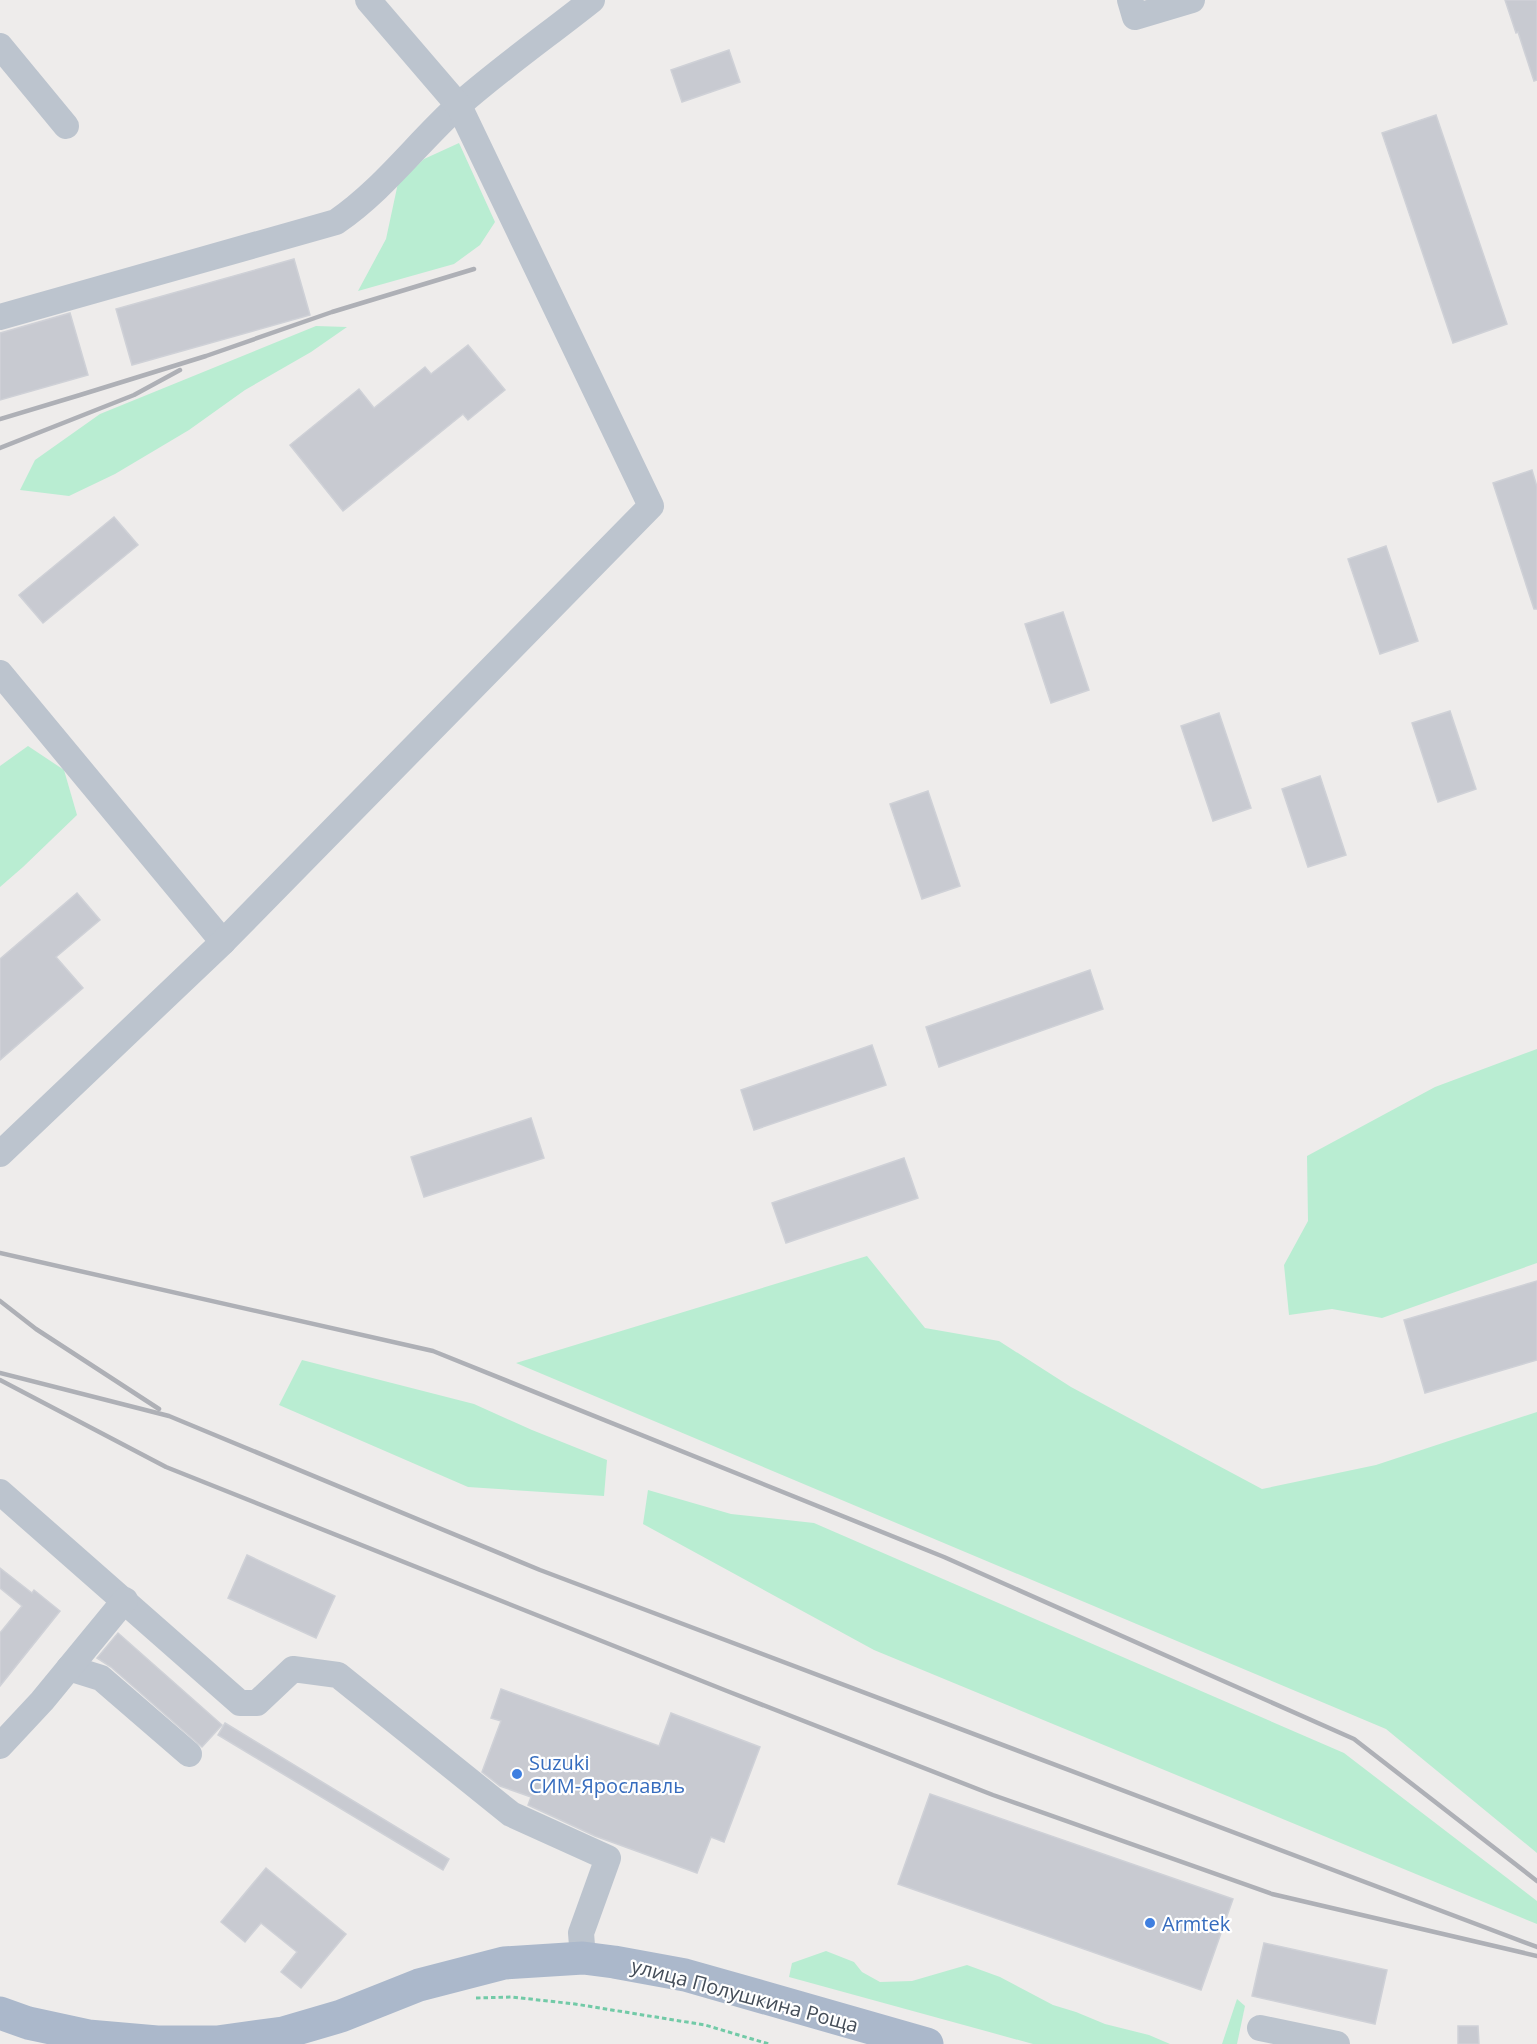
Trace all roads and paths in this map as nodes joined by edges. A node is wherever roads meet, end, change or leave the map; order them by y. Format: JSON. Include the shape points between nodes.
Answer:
{"nodes":[{"id":1,"x":368,"y":0,"type":"edge"},
{"id":2,"x":591,"y":0,"type":"edge"},
{"id":3,"x":1130,"y":0,"type":"edge"},
{"id":4,"x":1192,"y":0,"type":"edge"},
{"id":5,"x":0,"y":46,"type":"edge"},
{"id":6,"x":459,"y":106,"type":"junction"},
{"id":7,"x":66,"y":126,"type":"dead end"},
{"id":8,"x":0,"y":317,"type":"edge"},
{"id":9,"x":0,"y":673,"type":"edge"},
{"id":10,"x":223,"y":942,"type":"junction"},
{"id":11,"x":0,"y":1154,"type":"edge"},
{"id":12,"x":0,"y":1492,"type":"edge"},
{"id":13,"x":125,"y":1600,"type":"junction"},
{"id":14,"x":69,"y":1668,"type":"junction"},
{"id":15,"x":0,"y":1746,"type":"edge"},
{"id":16,"x":189,"y":1754,"type":"dead end"},
{"id":17,"x":583,"y":1958,"type":"junction"},
{"id":18,"x":473,"y":1998,"type":"dead end"},
{"id":19,"x":0,"y":2013,"type":"edge"},
{"id":20,"x":1260,"y":2028,"type":"dead end"},
{"id":21,"x":769,"y":2044,"type":"edge"},
{"id":22,"x":927,"y":2044,"type":"edge"},
{"id":23,"x":1337,"y":2044,"type":"edge"}],
"edges":[{"from":1,"to":6,"type":"street"},
{"from":2,"to":6,"type":"street"},
{"from":3,"to":4,"type":"street","via":[[1135,17]]},
{"from":5,"to":7,"type":"street"},
{"from":6,"to":8,"type":"street","via":[[377,188],[336,222]]},
{"from":6,"to":10,"type":"street","via":[[651,506]]},
{"from":9,"to":10,"type":"street"},
{"from":10,"to":11,"type":"street"},
{"from":12,"to":13,"type":"street"},
{"from":13,"to":14,"type":"street"},
{"from":13,"to":17,"type":"street","via":[[240,1703],[257,1703],[293,1669],[338,1675],[512,1814],[608,1858],[581,1933]]},
{"from":14,"to":15,"type":"street"},
{"from":14,"to":16,"type":"street","via":[[101,1678]]},
{"from":17,"to":19,"type":"main road","name":"улица Полушкина Роща","via":[[504,1963],[419,1985],[341,2016],[283,2032],[217,2042],[88,2036]]},
{"from":17,"to":22,"type":"main road","name":"улица Полушкина Роща","via":[[685,1976]]},
{"from":18,"to":21,"type":"path","via":[[512,1996],[587,2006],[705,2025]]},
{"from":20,"to":23,"type":"street"}]}
